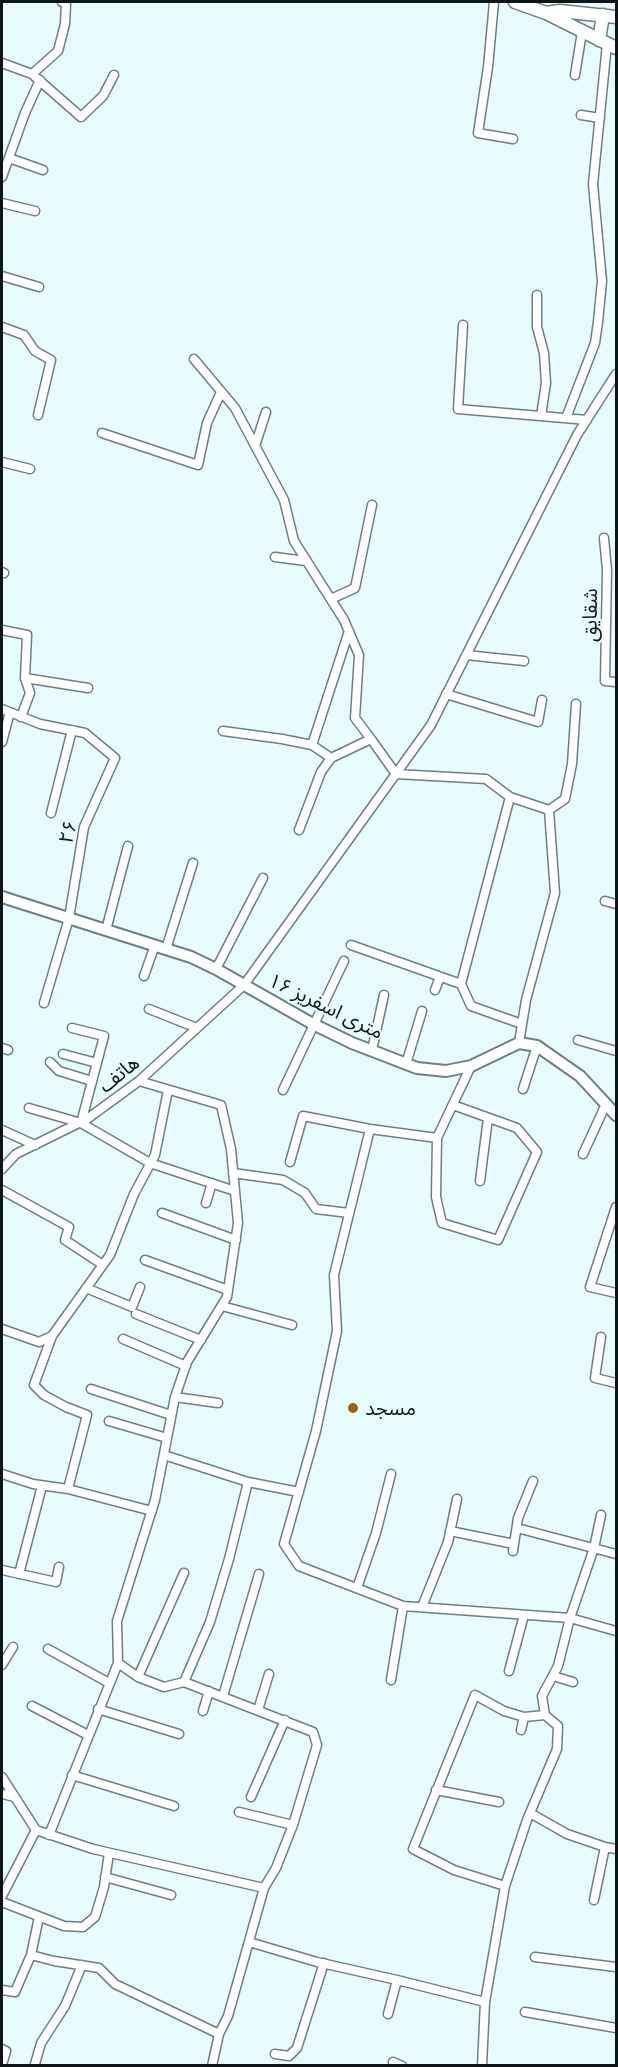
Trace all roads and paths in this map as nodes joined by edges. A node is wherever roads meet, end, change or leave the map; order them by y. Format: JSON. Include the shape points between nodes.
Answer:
{"nodes":[{"id":1,"x":62,"y":2,"type":"edge"},
{"id":2,"x":494,"y":2,"type":"edge"},
{"id":3,"x":522,"y":3,"type":"edge"},
{"id":4,"x":546,"y":13,"type":"junction"},
{"id":5,"x":612,"y":15,"type":"edge"},
{"id":6,"x":582,"y":32,"type":"junction"},
{"id":7,"x":608,"y":44,"type":"edge"},
{"id":8,"x":2,"y":63,"type":"edge"},
{"id":9,"x":32,"y":74,"type":"junction"},
{"id":10,"x":114,"y":75,"type":"dead end"},
{"id":11,"x":575,"y":75,"type":"dead end"},
{"id":12,"x":40,"y":80,"type":"junction"},
{"id":13,"x":580,"y":115,"type":"dead end"},
{"id":14,"x":600,"y":118,"type":"junction"},
{"id":15,"x":513,"y":138,"type":"dead end"},
{"id":16,"x":9,"y":158,"type":"junction"},
{"id":17,"x":43,"y":170,"type":"dead end"},
{"id":18,"x":2,"y":177,"type":"edge"},
{"id":19,"x":2,"y":203,"type":"edge"},
{"id":20,"x":35,"y":211,"type":"dead end"},
{"id":21,"x":2,"y":276,"type":"edge"},
{"id":22,"x":39,"y":287,"type":"dead end"},
{"id":23,"x":537,"y":295,"type":"dead end"},
{"id":24,"x":463,"y":325,"type":"dead end"},
{"id":25,"x":2,"y":327,"type":"edge"},
{"id":26,"x":194,"y":359,"type":"dead end"},
{"id":27,"x":616,"y":374,"type":"edge"},
{"id":28,"x":221,"y":392,"type":"junction"},
{"id":29,"x":266,"y":412,"type":"dead end"},
{"id":30,"x":38,"y":415,"type":"dead end"},
{"id":31,"x":541,"y":416,"type":"junction"},
{"id":32,"x":566,"y":417,"type":"junction"},
{"id":33,"x":587,"y":420,"type":"junction"},
{"id":34,"x":102,"y":433,"type":"dead end"},
{"id":35,"x":255,"y":446,"type":"junction"},
{"id":36,"x":2,"y":462,"type":"edge"},
{"id":37,"x":30,"y":469,"type":"dead end"},
{"id":38,"x":372,"y":505,"type":"dead end"},
{"id":39,"x":604,"y":538,"type":"dead end"},
{"id":40,"x":275,"y":557,"type":"dead end"},
{"id":41,"x":306,"y":561,"type":"junction"},
{"id":42,"x":331,"y":599,"type":"junction"},
{"id":43,"x":2,"y":630,"type":"edge"},
{"id":44,"x":349,"y":631,"type":"junction"},
{"id":45,"x":466,"y":655,"type":"junction"},
{"id":46,"x":524,"y":661,"type":"dead end"},
{"id":47,"x":26,"y":678,"type":"junction"},
{"id":48,"x":616,"y":682,"type":"edge"},
{"id":49,"x":87,"y":688,"type":"dead end"},
{"id":50,"x":447,"y":694,"type":"junction"},
{"id":51,"x":542,"y":700,"type":"dead end"},
{"id":52,"x":576,"y":704,"type":"dead end"},
{"id":53,"x":6,"y":711,"type":"edge"},
{"id":54,"x":21,"y":717,"type":"junction"},
{"id":55,"x":72,"y":730,"type":"junction"},
{"id":56,"x":223,"y":731,"type":"dead end"},
{"id":57,"x":371,"y":739,"type":"junction"},
{"id":58,"x":2,"y":742,"type":"edge"},
{"id":59,"x":312,"y":745,"type":"junction"},
{"id":60,"x":331,"y":758,"type":"junction"},
{"id":61,"x":396,"y":774,"type":"junction"},
{"id":62,"x":510,"y":797,"type":"junction"},
{"id":63,"x":549,"y":810,"type":"junction"},
{"id":64,"x":51,"y":813,"type":"dead end"},
{"id":65,"x":299,"y":830,"type":"dead end"},
{"id":66,"x":128,"y":846,"type":"dead end"},
{"id":67,"x":193,"y":863,"type":"dead end"},
{"id":68,"x":263,"y":878,"type":"dead end"},
{"id":69,"x":2,"y":897,"type":"edge"},
{"id":70,"x":605,"y":901,"type":"dead end"},
{"id":71,"x":616,"y":904,"type":"edge"},
{"id":72,"x":69,"y":918,"type":"junction"},
{"id":73,"x":106,"y":930,"type":"junction"},
{"id":74,"x":154,"y":945,"type":"junction"},
{"id":75,"x":351,"y":945,"type":"dead end"},
{"id":76,"x":166,"y":949,"type":"junction"},
{"id":77,"x":344,"y":961,"type":"dead end"},
{"id":78,"x":216,"y":969,"type":"junction"},
{"id":79,"x":144,"y":976,"type":"dead end"},
{"id":80,"x":440,"y":977,"type":"junction"},
{"id":81,"x":462,"y":984,"type":"junction"},
{"id":82,"x":244,"y":985,"type":"junction"},
{"id":83,"x":435,"y":990,"type":"dead end"},
{"id":84,"x":384,"y":995,"type":"dead end"},
{"id":85,"x":44,"y":1003,"type":"dead end"},
{"id":86,"x":149,"y":1009,"type":"dead end"},
{"id":87,"x":422,"y":1011,"type":"dead end"},
{"id":88,"x":313,"y":1024,"type":"junction"},
{"id":89,"x":522,"y":1024,"type":"junction"},
{"id":90,"x":72,"y":1028,"type":"dead end"},
{"id":91,"x":197,"y":1028,"type":"junction"},
{"id":92,"x":578,"y":1040,"type":"dead end"},
{"id":93,"x":519,"y":1043,"type":"junction"},
{"id":94,"x":537,"y":1046,"type":"junction"},
{"id":95,"x":372,"y":1050,"type":"junction"},
{"id":96,"x":616,"y":1051,"type":"edge"},
{"id":97,"x":63,"y":1054,"type":"dead end"},
{"id":98,"x":50,"y":1062,"type":"dead end"},
{"id":99,"x":97,"y":1063,"type":"junction"},
{"id":100,"x":406,"y":1064,"type":"junction"},
{"id":101,"x":471,"y":1066,"type":"junction"},
{"id":102,"x":92,"y":1081,"type":"junction"},
{"id":103,"x":139,"y":1081,"type":"junction"},
{"id":104,"x":523,"y":1089,"type":"dead end"},
{"id":105,"x":168,"y":1090,"type":"junction"},
{"id":106,"x":283,"y":1090,"type":"dead end"},
{"id":107,"x":606,"y":1104,"type":"junction"},
{"id":108,"x":453,"y":1105,"type":"junction"},
{"id":109,"x":29,"y":1108,"type":"dead end"},
{"id":110,"x":616,"y":1114,"type":"edge"},
{"id":111,"x":488,"y":1118,"type":"junction"},
{"id":112,"x":81,"y":1123,"type":"junction"},
{"id":113,"x":370,"y":1129,"type":"junction"},
{"id":114,"x":2,"y":1130,"type":"edge"},
{"id":115,"x":437,"y":1138,"type":"junction"},
{"id":116,"x":35,"y":1145,"type":"junction"},
{"id":117,"x":583,"y":1154,"type":"dead end"},
{"id":118,"x":290,"y":1162,"type":"dead end"},
{"id":119,"x":150,"y":1163,"type":"junction"},
{"id":120,"x":2,"y":1169,"type":"edge"},
{"id":121,"x":233,"y":1173,"type":"junction"},
{"id":122,"x":480,"y":1181,"type":"dead end"},
{"id":123,"x":212,"y":1183,"type":"junction"},
{"id":124,"x":2,"y":1190,"type":"edge"},
{"id":125,"x":235,"y":1191,"type":"junction"},
{"id":126,"x":206,"y":1203,"type":"dead end"},
{"id":127,"x":616,"y":1207,"type":"edge"},
{"id":128,"x":162,"y":1213,"type":"dead end"},
{"id":129,"x":349,"y":1213,"type":"junction"},
{"id":130,"x":236,"y":1240,"type":"junction"},
{"id":131,"x":145,"y":1260,"type":"dead end"},
{"id":132,"x":103,"y":1265,"type":"junction"},
{"id":133,"x":140,"y":1287,"type":"dead end"},
{"id":134,"x":86,"y":1288,"type":"junction"},
{"id":135,"x":228,"y":1290,"type":"junction"},
{"id":136,"x":616,"y":1293,"type":"edge"},
{"id":137,"x":222,"y":1306,"type":"junction"},
{"id":138,"x":136,"y":1314,"type":"dead end"},
{"id":139,"x":292,"y":1326,"type":"dead end"},
{"id":140,"x":2,"y":1329,"type":"edge"},
{"id":141,"x":52,"y":1336,"type":"junction"},
{"id":142,"x":601,"y":1337,"type":"dead end"},
{"id":143,"x":123,"y":1339,"type":"dead end"},
{"id":144,"x":201,"y":1340,"type":"junction"},
{"id":145,"x":186,"y":1366,"type":"junction"},
{"id":146,"x":616,"y":1383,"type":"edge"},
{"id":147,"x":91,"y":1389,"type":"dead end"},
{"id":148,"x":175,"y":1397,"type":"junction"},
{"id":149,"x":218,"y":1403,"type":"dead end"},
{"id":150,"x":171,"y":1415,"type":"junction"},
{"id":151,"x":109,"y":1421,"type":"dead end"},
{"id":152,"x":167,"y":1438,"type":"junction"},
{"id":153,"x":164,"y":1455,"type":"junction"},
{"id":154,"x":2,"y":1474,"type":"edge"},
{"id":155,"x":391,"y":1474,"type":"dead end"},
{"id":156,"x":533,"y":1481,"type":"dead end"},
{"id":157,"x":248,"y":1482,"type":"junction"},
{"id":158,"x":42,"y":1485,"type":"junction"},
{"id":159,"x":68,"y":1489,"type":"junction"},
{"id":160,"x":299,"y":1492,"type":"junction"},
{"id":161,"x":457,"y":1499,"type":"dead end"},
{"id":162,"x":152,"y":1510,"type":"junction"},
{"id":163,"x":601,"y":1515,"type":"dead end"},
{"id":164,"x":517,"y":1528,"type":"junction"},
{"id":165,"x":450,"y":1531,"type":"junction"},
{"id":166,"x":594,"y":1548,"type":"junction"},
{"id":167,"x":616,"y":1554,"type":"edge"},
{"id":168,"x":59,"y":1567,"type":"dead end"},
{"id":169,"x":2,"y":1570,"type":"edge"},
{"id":170,"x":184,"y":1573,"type":"dead end"},
{"id":171,"x":20,"y":1574,"type":"junction"},
{"id":172,"x":259,"y":1574,"type":"dead end"},
{"id":173,"x":357,"y":1588,"type":"junction"},
{"id":174,"x":402,"y":1606,"type":"junction"},
{"id":175,"x":422,"y":1607,"type":"junction"},
{"id":176,"x":524,"y":1615,"type":"junction"},
{"id":177,"x":570,"y":1618,"type":"junction"},
{"id":178,"x":616,"y":1631,"type":"edge"},
{"id":179,"x":13,"y":1647,"type":"dead end"},
{"id":180,"x":48,"y":1649,"type":"dead end"},
{"id":181,"x":118,"y":1663,"type":"junction"},
{"id":182,"x":2,"y":1665,"type":"edge"},
{"id":183,"x":509,"y":1671,"type":"dead end"},
{"id":184,"x":269,"y":1674,"type":"dead end"},
{"id":185,"x":553,"y":1676,"type":"junction"},
{"id":186,"x":138,"y":1677,"type":"junction"},
{"id":187,"x":390,"y":1680,"type":"dead end"},
{"id":188,"x":184,"y":1682,"type":"junction"},
{"id":189,"x":573,"y":1682,"type":"dead end"},
{"id":190,"x":109,"y":1683,"type":"junction"},
{"id":191,"x":209,"y":1691,"type":"junction"},
{"id":192,"x":223,"y":1696,"type":"junction"},
{"id":193,"x":32,"y":1706,"type":"dead end"},
{"id":194,"x":98,"y":1709,"type":"junction"},
{"id":195,"x":258,"y":1710,"type":"junction"},
{"id":196,"x":203,"y":1711,"type":"dead end"},
{"id":197,"x":545,"y":1714,"type":"junction"},
{"id":198,"x":524,"y":1717,"type":"junction"},
{"id":199,"x":285,"y":1720,"type":"junction"},
{"id":200,"x":521,"y":1730,"type":"dead end"},
{"id":201,"x":179,"y":1734,"type":"dead end"},
{"id":202,"x":88,"y":1735,"type":"junction"},
{"id":203,"x":72,"y":1775,"type":"junction"},
{"id":204,"x":2,"y":1777,"type":"edge"},
{"id":205,"x":436,"y":1790,"type":"junction"},
{"id":206,"x":2,"y":1794,"type":"edge"},
{"id":207,"x":15,"y":1797,"type":"junction"},
{"id":208,"x":251,"y":1797,"type":"dead end"},
{"id":209,"x":499,"y":1802,"type":"dead end"},
{"id":210,"x":174,"y":1806,"type":"dead end"},
{"id":211,"x":239,"y":1812,"type":"dead end"},
{"id":212,"x":530,"y":1813,"type":"junction"},
{"id":213,"x":292,"y":1825,"type":"junction"},
{"id":214,"x":36,"y":1830,"type":"junction"},
{"id":215,"x":50,"y":1835,"type":"junction"},
{"id":216,"x":605,"y":1847,"type":"junction"},
{"id":217,"x":616,"y":1849,"type":"edge"},
{"id":218,"x":110,"y":1853,"type":"junction"},
{"id":219,"x":105,"y":1877,"type":"junction"},
{"id":220,"x":505,"y":1886,"type":"junction"},
{"id":221,"x":264,"y":1888,"type":"junction"},
{"id":222,"x":171,"y":1895,"type":"dead end"},
{"id":223,"x":2,"y":1896,"type":"edge"},
{"id":224,"x":594,"y":1900,"type":"dead end"},
{"id":225,"x":2,"y":1902,"type":"edge"},
{"id":226,"x":39,"y":1917,"type":"junction"},
{"id":227,"x":249,"y":1942,"type":"junction"},
{"id":228,"x":31,"y":1955,"type":"junction"},
{"id":229,"x":535,"y":1957,"type":"dead end"},
{"id":230,"x":324,"y":1964,"type":"junction"},
{"id":231,"x":82,"y":1965,"type":"junction"},
{"id":232,"x":616,"y":1967,"type":"edge"},
{"id":233,"x":397,"y":1980,"type":"junction"},
{"id":234,"x":2,"y":1990,"type":"edge"},
{"id":235,"x":485,"y":2002,"type":"junction"},
{"id":236,"x":525,"y":2012,"type":"dead end"},
{"id":237,"x":388,"y":2014,"type":"dead end"},
{"id":238,"x":616,"y":2028,"type":"edge"},
{"id":239,"x":219,"y":2034,"type":"junction"},
{"id":240,"x":2,"y":2049,"type":"edge"},
{"id":241,"x":275,"y":2054,"type":"dead end"},
{"id":242,"x":393,"y":2062,"type":"dead end"},
{"id":243,"x":35,"y":2064,"type":"edge"},
{"id":244,"x":2,"y":2065,"type":"edge"},
{"id":245,"x":212,"y":2066,"type":"edge"},
{"id":246,"x":402,"y":2066,"type":"edge"},
{"id":247,"x":482,"y":2066,"type":"edge"}],
"edges":[{"from":1,"to":9,"type":"street","via":[[66,4],[65,24],[58,51]]},
{"from":2,"to":15,"type":"street","via":[[478,133]]},
{"from":3,"to":4,"type":"main road"},
{"from":4,"to":5,"type":"main road"},
{"from":4,"to":6,"type":"main road"},
{"from":5,"to":7,"type":"main road"},
{"from":6,"to":7,"type":"main road"},
{"from":6,"to":11,"type":"street"},
{"from":7,"to":14,"type":"street"},
{"from":8,"to":9,"type":"street"},
{"from":9,"to":12,"type":"street"},
{"from":10,"to":12,"type":"street","via":[[104,96],[81,117]]},
{"from":12,"to":16,"type":"street"},
{"from":13,"to":14,"type":"street"},
{"from":14,"to":32,"type":"street","via":[[593,184],[602,281],[598,322],[595,343]]},
{"from":16,"to":17,"type":"street"},
{"from":16,"to":18,"type":"street"},
{"from":19,"to":20,"type":"street"},
{"from":21,"to":22,"type":"street"},
{"from":23,"to":31,"type":"street","via":[[537,327],[546,383]]},
{"from":24,"to":31,"type":"street","via":[[458,410]]},
{"from":25,"to":30,"type":"street","via":[[24,334],[34,351],[51,360]]},
{"from":26,"to":28,"type":"street"},
{"from":27,"to":33,"type":"street","name":"هاتف"},
{"from":28,"to":34,"type":"street","via":[[207,423],[198,465]]},
{"from":28,"to":35,"type":"street","via":[[235,408]]},
{"from":29,"to":35,"type":"street"},
{"from":31,"to":32,"type":"street"},
{"from":32,"to":33,"type":"street"},
{"from":33,"to":45,"type":"street","name":"هاتف"},
{"from":35,"to":41,"type":"street","via":[[284,500],[294,542]]},
{"from":36,"to":37,"type":"street"},
{"from":38,"to":42,"type":"street","via":[[355,588]]},
{"from":39,"to":48,"type":"street","name":"شقایق","via":[[605,681]]},
{"from":40,"to":41,"type":"street"},
{"from":41,"to":42,"type":"street"},
{"from":42,"to":44,"type":"street"},
{"from":43,"to":47,"type":"street","via":[[27,635]]},
{"from":44,"to":57,"type":"street","via":[[359,655],[356,718]]},
{"from":44,"to":59,"type":"street"},
{"from":45,"to":46,"type":"street"},
{"from":45,"to":50,"type":"street","name":"هاتف"},
{"from":47,"to":49,"type":"street"},
{"from":47,"to":54,"type":"street","via":[[30,693]]},
{"from":50,"to":51,"type":"street","via":[[538,722]]},
{"from":50,"to":61,"type":"street","name":"هاتف","via":[[431,725]]},
{"from":52,"to":63,"type":"street","via":[[572,764],[564,799]]},
{"from":53,"to":54,"type":"street"},
{"from":53,"to":58,"type":"street"},
{"from":54,"to":55,"type":"street"},
{"from":55,"to":64,"type":"street"},
{"from":55,"to":72,"type":"street","name":"۲۶","via":[[86,733],[115,758],[84,827]]},
{"from":56,"to":59,"type":"street"},
{"from":57,"to":60,"type":"street"},
{"from":57,"to":61,"type":"street"},
{"from":59,"to":60,"type":"street"},
{"from":60,"to":65,"type":"street","via":[[321,772]]},
{"from":61,"to":62,"type":"street","via":[[486,779]]},
{"from":61,"to":82,"type":"street","name":"هاتف"},
{"from":62,"to":63,"type":"street"},
{"from":62,"to":81,"type":"street"},
{"from":63,"to":89,"type":"street","via":[[555,894]]},
{"from":66,"to":73,"type":"street"},
{"from":67,"to":76,"type":"street"},
{"from":68,"to":78,"type":"street"},
{"from":69,"to":72,"type":"street","name":"۱۶ متری اسفریز"},
{"from":70,"to":71,"type":"street"},
{"from":72,"to":73,"type":"street","name":"۱۶ متری اسفریز"},
{"from":72,"to":85,"type":"street","name":"۲۶"},
{"from":73,"to":74,"type":"street","name":"۱۶ متری اسفریز"},
{"from":74,"to":76,"type":"street","name":"۱۶ متری اسفریز"},
{"from":74,"to":79,"type":"street"},
{"from":75,"to":80,"type":"street"},
{"from":76,"to":78,"type":"street","name":"۱۶ متری اسفریز"},
{"from":77,"to":88,"type":"street"},
{"from":78,"to":82,"type":"street","name":"۱۶ متری اسفریز"},
{"from":80,"to":81,"type":"street"},
{"from":80,"to":83,"type":"street"},
{"from":81,"to":89,"type":"street","via":[[471,1006]]},
{"from":82,"to":88,"type":"street","name":"۱۶ متری اسفریز"},
{"from":82,"to":91,"type":"street","name":"هاتف"},
{"from":84,"to":95,"type":"street"},
{"from":86,"to":91,"type":"street"},
{"from":87,"to":100,"type":"street"},
{"from":88,"to":95,"type":"street","name":"۱۶ متری اسفریز"},
{"from":88,"to":106,"type":"street"},
{"from":89,"to":93,"type":"street"},
{"from":90,"to":99,"type":"street","via":[[104,1036]]},
{"from":91,"to":103,"type":"street","name":"هاتف"},
{"from":92,"to":96,"type":"street"},
{"from":93,"to":94,"type":"street"},
{"from":93,"to":101,"type":"street","name":"۱۶ متری اسفریز"},
{"from":94,"to":104,"type":"street"},
{"from":94,"to":107,"type":"street","via":[[580,1076]]},
{"from":95,"to":100,"type":"street","name":"۱۶ متری اسفریز"},
{"from":97,"to":99,"type":"street"},
{"from":98,"to":102,"type":"street","via":[[59,1071]]},
{"from":99,"to":102,"type":"street"},
{"from":100,"to":101,"type":"street","name":"۱۶ متری اسفریز","via":[[446,1071]]},
{"from":101,"to":108,"type":"street"},
{"from":102,"to":112,"type":"street"},
{"from":103,"to":105,"type":"street"},
{"from":103,"to":112,"type":"street","name":"هاتف"},
{"from":105,"to":119,"type":"street"},
{"from":105,"to":121,"type":"street","via":[[221,1105]]},
{"from":107,"to":110,"type":"street"},
{"from":107,"to":117,"type":"street"},
{"from":108,"to":111,"type":"street"},
{"from":108,"to":115,"type":"street"},
{"from":109,"to":112,"type":"street"},
{"from":111,"to":115,"type":"street","via":[[517,1128],[537,1152],[498,1240],[442,1222],[436,1197]]},
{"from":111,"to":122,"type":"street"},
{"from":112,"to":116,"type":"street","name":"هاتف"},
{"from":112,"to":119,"type":"street"},
{"from":113,"to":115,"type":"street"},
{"from":113,"to":118,"type":"street","via":[[303,1116]]},
{"from":113,"to":129,"type":"street"},
{"from":114,"to":116,"type":"street"},
{"from":116,"to":120,"type":"street","name":"هاتف","via":[[16,1154]]},
{"from":119,"to":123,"type":"street"},
{"from":119,"to":132,"type":"street"},
{"from":121,"to":125,"type":"street"},
{"from":121,"to":129,"type":"street","via":[[283,1180],[305,1193],[316,1209]]},
{"from":123,"to":125,"type":"street"},
{"from":123,"to":126,"type":"street"},
{"from":124,"to":132,"type":"street","via":[[69,1227],[65,1240]]},
{"from":125,"to":130,"type":"street"},
{"from":127,"to":136,"type":"street","via":[[590,1287]]},
{"from":128,"to":130,"type":"street"},
{"from":129,"to":160,"type":"street","via":[[334,1275],[337,1330]]},
{"from":130,"to":135,"type":"street"},
{"from":131,"to":135,"type":"street"},
{"from":132,"to":134,"type":"street"},
{"from":133,"to":134,"type":"street","via":[[132,1307]]},
{"from":134,"to":141,"type":"street"},
{"from":135,"to":137,"type":"street"},
{"from":137,"to":139,"type":"street"},
{"from":137,"to":144,"type":"street"},
{"from":138,"to":144,"type":"street"},
{"from":140,"to":141,"type":"street","via":[[39,1342]]},
{"from":141,"to":159,"type":"street","via":[[34,1385],[44,1395],[87,1415]]},
{"from":142,"to":146,"type":"street","via":[[595,1378]]},
{"from":143,"to":145,"type":"street"},
{"from":144,"to":145,"type":"street"},
{"from":145,"to":148,"type":"street"},
{"from":147,"to":150,"type":"street"},
{"from":148,"to":149,"type":"street"},
{"from":148,"to":150,"type":"street"},
{"from":150,"to":152,"type":"street"},
{"from":151,"to":152,"type":"street"},
{"from":152,"to":153,"type":"street"},
{"from":153,"to":157,"type":"street"},
{"from":153,"to":162,"type":"street"},
{"from":154,"to":158,"type":"street"},
{"from":155,"to":173,"type":"street"},
{"from":156,"to":164,"type":"street"},
{"from":157,"to":160,"type":"street"},
{"from":157,"to":188,"type":"street","via":[[210,1622]]},
{"from":158,"to":159,"type":"street"},
{"from":158,"to":171,"type":"street"},
{"from":159,"to":162,"type":"street"},
{"from":160,"to":173,"type":"street","via":[[284,1544],[299,1566]]},
{"from":161,"to":165,"type":"street"},
{"from":162,"to":181,"type":"street","via":[[117,1621]]},
{"from":163,"to":166,"type":"street"},
{"from":164,"to":165,"type":"street","via":[[513,1548]]},
{"from":164,"to":166,"type":"street"},
{"from":165,"to":175,"type":"street"},
{"from":166,"to":167,"type":"street"},
{"from":166,"to":177,"type":"street"},
{"from":168,"to":171,"type":"street","via":[[56,1582]]},
{"from":169,"to":171,"type":"street"},
{"from":170,"to":186,"type":"street"},
{"from":172,"to":192,"type":"street"},
{"from":173,"to":174,"type":"street"},
{"from":174,"to":175,"type":"street"},
{"from":174,"to":187,"type":"street"},
{"from":175,"to":176,"type":"street"},
{"from":176,"to":177,"type":"street"},
{"from":176,"to":183,"type":"street"},
{"from":177,"to":178,"type":"street"},
{"from":177,"to":185,"type":"street"},
{"from":179,"to":182,"type":"street"},
{"from":180,"to":190,"type":"street"},
{"from":181,"to":186,"type":"street"},
{"from":181,"to":190,"type":"street"},
{"from":184,"to":195,"type":"street"},
{"from":185,"to":189,"type":"street"},
{"from":185,"to":197,"type":"street","via":[[542,1696]]},
{"from":186,"to":188,"type":"street","via":[[164,1688]]},
{"from":188,"to":191,"type":"street"},
{"from":190,"to":194,"type":"street"},
{"from":191,"to":192,"type":"street"},
{"from":191,"to":196,"type":"street"},
{"from":192,"to":195,"type":"street"},
{"from":193,"to":202,"type":"street"},
{"from":194,"to":201,"type":"street"},
{"from":194,"to":202,"type":"street"},
{"from":195,"to":199,"type":"street"},
{"from":197,"to":198,"type":"street"},
{"from":197,"to":212,"type":"street","via":[[558,1726],[557,1749]]},
{"from":198,"to":200,"type":"street"},
{"from":198,"to":205,"type":"street","via":[[475,1695]]},
{"from":199,"to":208,"type":"street"},
{"from":199,"to":213,"type":"street","via":[[313,1732],[317,1744]]},
{"from":202,"to":203,"type":"street"},
{"from":203,"to":210,"type":"street"},
{"from":203,"to":215,"type":"street"},
{"from":204,"to":207,"type":"street"},
{"from":205,"to":209,"type":"street"},
{"from":205,"to":220,"type":"street","via":[[413,1849],[454,1870]]},
{"from":206,"to":207,"type":"street"},
{"from":207,"to":214,"type":"street"},
{"from":211,"to":213,"type":"street"},
{"from":212,"to":216,"type":"street","via":[[567,1834]]},
{"from":212,"to":220,"type":"street"},
{"from":213,"to":221,"type":"street"},
{"from":214,"to":215,"type":"street"},
{"from":214,"to":223,"type":"street"},
{"from":215,"to":218,"type":"street"},
{"from":216,"to":217,"type":"street"},
{"from":216,"to":224,"type":"street"},
{"from":218,"to":219,"type":"street"},
{"from":218,"to":221,"type":"street"},
{"from":219,"to":222,"type":"street"},
{"from":219,"to":226,"type":"street","via":[[96,1917],[83,1927],[64,1926]]},
{"from":220,"to":235,"type":"street"},
{"from":221,"to":227,"type":"street"},
{"from":225,"to":226,"type":"street"},
{"from":226,"to":228,"type":"street"},
{"from":227,"to":230,"type":"street"},
{"from":227,"to":239,"type":"street"},
{"from":228,"to":231,"type":"street"},
{"from":228,"to":234,"type":"street","via":[[15,1992]]},
{"from":229,"to":232,"type":"street"},
{"from":230,"to":233,"type":"street"},
{"from":230,"to":241,"type":"street","via":[[297,2048],[289,2056]]},
{"from":231,"to":239,"type":"street","via":[[99,1968],[115,1984]]},
{"from":231,"to":243,"type":"street","via":[[65,2006],[41,2043]]},
{"from":233,"to":235,"type":"street"},
{"from":233,"to":237,"type":"street"},
{"from":235,"to":247,"type":"street"},
{"from":236,"to":238,"type":"street"},
{"from":239,"to":245,"type":"street"},
{"from":240,"to":244,"type":"street","via":[[6,2051]]},
{"from":242,"to":246,"type":"street"}]}
